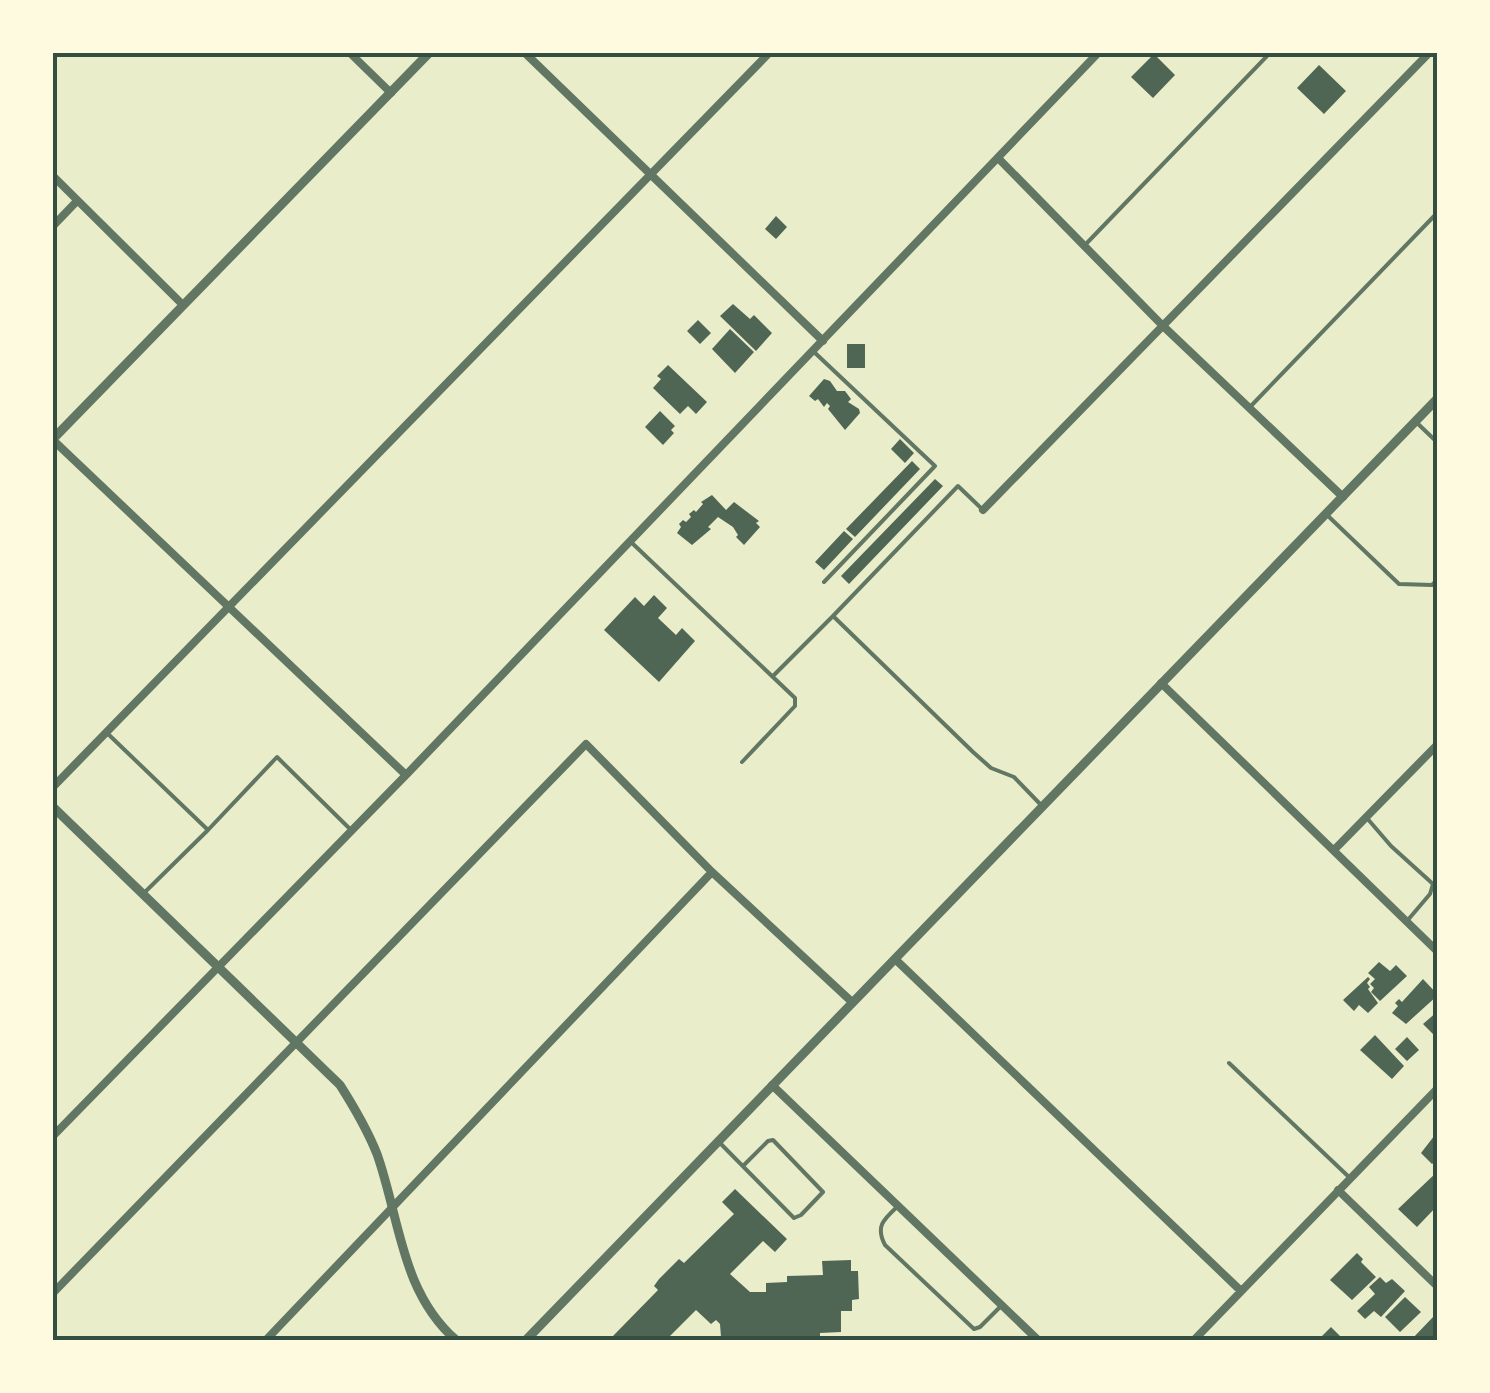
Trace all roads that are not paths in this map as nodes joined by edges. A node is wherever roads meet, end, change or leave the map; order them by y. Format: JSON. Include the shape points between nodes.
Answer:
{"nodes":[{"id":1,"x":350,"y":52,"type":"edge"},
{"id":2,"x":430,"y":52,"type":"edge"},
{"id":3,"x":524,"y":52,"type":"edge"},
{"id":4,"x":770,"y":52,"type":"edge"},
{"id":5,"x":1099,"y":52,"type":"edge"},
{"id":6,"x":1271,"y":52,"type":"edge"},
{"id":7,"x":1430,"y":52,"type":"edge"},
{"id":8,"x":391,"y":92,"type":"junction"},
{"id":9,"x":998,"y":158,"type":"junction"},
{"id":10,"x":52,"y":175,"type":"edge"},
{"id":11,"x":650,"y":176,"type":"junction"},
{"id":12,"x":78,"y":201,"type":"junction"},
{"id":13,"x":1438,"y":212,"type":"edge"},
{"id":14,"x":52,"y":226,"type":"edge"},
{"id":15,"x":1084,"y":246,"type":"junction"},
{"id":16,"x":182,"y":304,"type":"junction"},
{"id":17,"x":1162,"y":325,"type":"junction"},
{"id":18,"x":823,"y":341,"type":"junction"},
{"id":19,"x":813,"y":352,"type":"junction"},
{"id":20,"x":1438,"y":398,"type":"edge"},
{"id":21,"x":1249,"y":408,"type":"junction"},
{"id":22,"x":1415,"y":421,"type":"junction"},
{"id":23,"x":53,"y":440,"type":"edge"},
{"id":24,"x":1438,"y":443,"type":"edge"},
{"id":25,"x":1342,"y":497,"type":"junction"},
{"id":26,"x":982,"y":510,"type":"joint"},
{"id":27,"x":1326,"y":514,"type":"junction"},
{"id":28,"x":630,"y":542,"type":"junction"},
{"id":29,"x":1438,"y":579,"type":"edge"},
{"id":30,"x":824,"y":582,"type":"dead end"},
{"id":31,"x":227,"y":607,"type":"junction"},
{"id":32,"x":834,"y":616,"type":"junction"},
{"id":33,"x":772,"y":677,"type":"junction"},
{"id":34,"x":1161,"y":683,"type":"junction"},
{"id":35,"x":106,"y":733,"type":"junction"},
{"id":36,"x":1438,"y":744,"type":"edge"},
{"id":37,"x":742,"y":762,"type":"dead end"},
{"id":38,"x":406,"y":775,"type":"junction"},
{"id":39,"x":52,"y":788,"type":"edge"},
{"id":40,"x":52,"y":806,"type":"edge"},
{"id":41,"x":1042,"y":806,"type":"junction"},
{"id":42,"x":1366,"y":817,"type":"junction"},
{"id":43,"x":208,"y":830,"type":"junction"},
{"id":44,"x":351,"y":830,"type":"junction"},
{"id":45,"x":1334,"y":850,"type":"junction"},
{"id":46,"x":712,"y":872,"type":"junction"},
{"id":47,"x":143,"y":894,"type":"junction"},
{"id":48,"x":1406,"y":922,"type":"junction"},
{"id":49,"x":1438,"y":952,"type":"edge"},
{"id":50,"x":894,"y":959,"type":"junction"},
{"id":51,"x":217,"y":966,"type":"junction"},
{"id":52,"x":852,"y":1002,"type":"junction"},
{"id":53,"x":298,"y":1045,"type":"junction"},
{"id":54,"x":1229,"y":1063,"type":"dead end"},
{"id":55,"x":772,"y":1085,"type":"junction"},
{"id":56,"x":1438,"y":1088,"type":"edge"},
{"id":57,"x":52,"y":1137,"type":"edge"},
{"id":58,"x":718,"y":1141,"type":"junction"},
{"id":59,"x":743,"y":1166,"type":"junction"},
{"id":60,"x":1350,"y":1178,"type":"junction"},
{"id":61,"x":1338,"y":1190,"type":"junction"},
{"id":62,"x":898,"y":1206,"type":"junction"},
{"id":63,"x":392,"y":1211,"type":"junction"},
{"id":64,"x":1438,"y":1287,"type":"edge"},
{"id":65,"x":1240,"y":1291,"type":"junction"},
{"id":66,"x":52,"y":1294,"type":"edge"},
{"id":67,"x":1002,"y":1306,"type":"junction"},
{"id":68,"x":266,"y":1340,"type":"edge"},
{"id":69,"x":456,"y":1340,"type":"edge"},
{"id":70,"x":526,"y":1340,"type":"edge"},
{"id":71,"x":1038,"y":1340,"type":"edge"},
{"id":72,"x":1194,"y":1340,"type":"edge"}],
"edges":[{"from":1,"to":8,"type":"street"},
{"from":2,"to":8,"type":"street"},
{"from":3,"to":11,"type":"street"},
{"from":4,"to":11,"type":"street"},
{"from":5,"to":9,"type":"street"},
{"from":6,"to":15,"type":"lane"},
{"from":7,"to":17,"type":"street"},
{"from":8,"to":16,"type":"street"},
{"from":9,"to":15,"type":"street"},
{"from":9,"to":18,"type":"street"},
{"from":10,"to":12,"type":"street"},
{"from":11,"to":18,"type":"street"},
{"from":11,"to":31,"type":"street"},
{"from":12,"to":14,"type":"street"},
{"from":12,"to":16,"type":"street"},
{"from":13,"to":21,"type":"lane"},
{"from":15,"to":17,"type":"street"},
{"from":16,"to":23,"type":"street"},
{"from":17,"to":21,"type":"street"},
{"from":17,"to":26,"type":"street"},
{"from":18,"to":19,"type":"street"},
{"from":19,"to":28,"type":"street"},
{"from":19,"to":30,"type":"lane","via":[[935,466]]},
{"from":20,"to":22,"type":"street"},
{"from":21,"to":25,"type":"street"},
{"from":22,"to":24,"type":"lane"},
{"from":22,"to":25,"type":"street"},
{"from":23,"to":31,"type":"street"},
{"from":25,"to":27,"type":"street"},
{"from":26,"to":32,"type":"lane","via":[[958,486]]},
{"from":27,"to":29,"type":"lane","via":[[1399,584],[1432,586]]},
{"from":27,"to":34,"type":"street"},
{"from":28,"to":33,"type":"lane"},
{"from":28,"to":38,"type":"street"},
{"from":31,"to":35,"type":"street"},
{"from":31,"to":38,"type":"street"},
{"from":32,"to":33,"type":"lane"},
{"from":32,"to":41,"type":"lane","via":[[982,760],[1014,776]]},
{"from":33,"to":37,"type":"lane","via":[[796,702]]},
{"from":34,"to":41,"type":"street"},
{"from":34,"to":45,"type":"street"},
{"from":35,"to":39,"type":"street"},
{"from":35,"to":43,"type":"lane"},
{"from":36,"to":42,"type":"street"},
{"from":38,"to":44,"type":"street"},
{"from":40,"to":47,"type":"street"},
{"from":41,"to":50,"type":"street"},
{"from":42,"to":45,"type":"street"},
{"from":42,"to":48,"type":"lane","via":[[1433,884]]},
{"from":43,"to":44,"type":"lane","via":[[277,757]]},
{"from":43,"to":47,"type":"lane"},
{"from":44,"to":51,"type":"street"},
{"from":45,"to":48,"type":"street"},
{"from":46,"to":52,"type":"street"},
{"from":46,"to":53,"type":"street","via":[[586,744]]},
{"from":46,"to":63,"type":"street"},
{"from":47,"to":51,"type":"street"},
{"from":48,"to":49,"type":"street"},
{"from":50,"to":52,"type":"street"},
{"from":50,"to":65,"type":"street"},
{"from":51,"to":53,"type":"street"},
{"from":51,"to":57,"type":"street"},
{"from":52,"to":55,"type":"street"},
{"from":53,"to":63,"type":"street","via":[[340,1085],[362,1120]]},
{"from":53,"to":66,"type":"street"},
{"from":54,"to":60,"type":"lane"},
{"from":55,"to":58,"type":"street"},
{"from":55,"to":62,"type":"street"},
{"from":56,"to":60,"type":"street"},
{"from":58,"to":59,"type":"lane"},
{"from":58,"to":70,"type":"street"},
{"from":59,"to":59,"type":"lane","via":[[794,1218],[823,1192],[774,1140]]},
{"from":60,"to":61,"type":"street"},
{"from":61,"to":64,"type":"street"},
{"from":61,"to":65,"type":"street"},
{"from":62,"to":67,"type":"street"},
{"from":62,"to":67,"type":"lane","via":[[880,1224],[885,1244],[968,1325],[980,1327]]},
{"from":63,"to":68,"type":"street"},
{"from":63,"to":69,"type":"street","via":[[422,1297]]},
{"from":65,"to":72,"type":"street"},
{"from":67,"to":71,"type":"street"}]}
